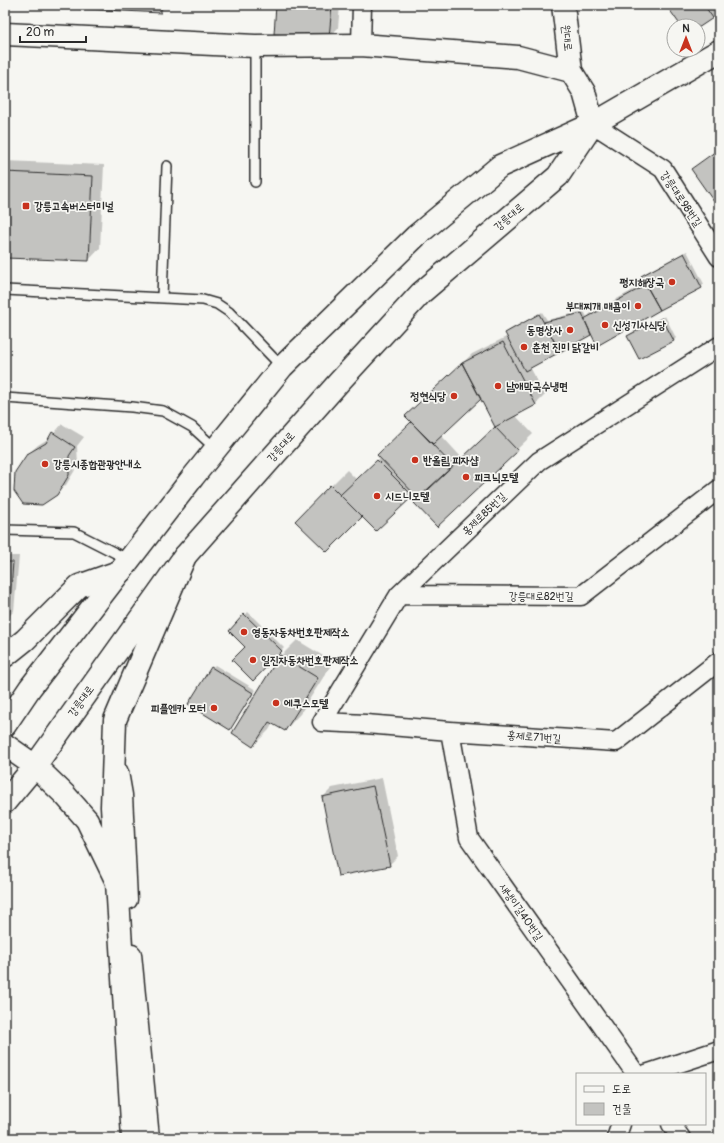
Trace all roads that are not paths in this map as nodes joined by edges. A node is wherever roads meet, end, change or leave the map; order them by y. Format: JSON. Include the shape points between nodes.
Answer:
{"nodes":[{"id":1,"x":362,"y":5,"type":"edge"},
{"id":2,"x":563,"y":5,"type":"edge"},
{"id":3,"x":5,"y":34,"type":"edge"},
{"id":4,"x":361,"y":45,"type":"junction"},
{"id":5,"x":255,"y":46,"type":"junction"},
{"id":6,"x":719,"y":51,"type":"edge"},
{"id":7,"x":572,"y":71,"type":"junction"},
{"id":8,"x":593,"y":124,"type":"junction"},
{"id":9,"x":167,"y":166,"type":"dead end"},
{"id":10,"x":255,"y":182,"type":"dead end"},
{"id":11,"x":719,"y":256,"type":"edge"},
{"id":12,"x":5,"y":290,"type":"edge"},
{"id":13,"x":162,"y":297,"type":"junction"},
{"id":14,"x":719,"y":346,"type":"edge"},
{"id":15,"x":282,"y":367,"type":"junction"},
{"id":16,"x":5,"y":398,"type":"edge"},
{"id":17,"x":216,"y":449,"type":"junction"},
{"id":18,"x":719,"y":489,"type":"edge"},
{"id":19,"x":5,"y":530,"type":"edge"},
{"id":20,"x":185,"y":556,"type":"junction"},
{"id":21,"x":125,"y":566,"type":"junction"},
{"id":22,"x":399,"y":595,"type":"junction"},
{"id":23,"x":6,"y":655,"type":"edge"},
{"id":24,"x":719,"y":661,"type":"edge"},
{"id":25,"x":322,"y":722,"type":"joint"},
{"id":26,"x":5,"y":725,"type":"edge"},
{"id":27,"x":450,"y":731,"type":"junction"},
{"id":28,"x":114,"y":743,"type":"junction"},
{"id":29,"x":5,"y":745,"type":"edge"},
{"id":30,"x":35,"y":766,"type":"junction"},
{"id":31,"x":5,"y":802,"type":"edge"},
{"id":32,"x":117,"y":882,"type":"junction"},
{"id":33,"x":719,"y":1050,"type":"edge"},
{"id":34,"x":635,"y":1073,"type":"edge"},
{"id":35,"x":649,"y":1073,"type":"edge"},
{"id":36,"x":621,"y":1125,"type":"edge"},
{"id":37,"x":672,"y":1125,"type":"edge"},
{"id":38,"x":134,"y":1138,"type":"edge"},
{"id":39,"x":150,"y":1138,"type":"edge"},
{"id":40,"x":616,"y":1138,"type":"edge"},
{"id":41,"x":681,"y":1138,"type":"edge"}],
"edges":[{"from":1,"to":4,"type":"street"},
{"from":2,"to":7,"type":"street","name":"원대로"},
{"from":3,"to":5,"type":"street"},
{"from":4,"to":5,"type":"street"},
{"from":4,"to":7,"type":"street","via":[[518,57]]},
{"from":5,"to":10,"type":"lane"},
{"from":6,"to":8,"type":"street","name":"강릉대로"},
{"from":7,"to":8,"type":"street","via":[[584,92]]},
{"from":8,"to":11,"type":"street","name":"강릉대로98번길","via":[[663,169]]},
{"from":8,"to":15,"type":"street","name":"강릉대로","via":[[500,166],[416,236]]},
{"from":8,"to":20,"type":"street","name":"강릉대로","via":[[558,176],[421,293]]},
{"from":9,"to":13,"type":"lane"},
{"from":12,"to":13,"type":"lane"},
{"from":13,"to":15,"type":"lane","via":[[203,300],[217,304],[229,312]]},
{"from":14,"to":22,"type":"street","name":"홍제로85번길","via":[[539,461]]},
{"from":15,"to":17,"type":"street","name":"강릉대로"},
{"from":16,"to":17,"type":"lane","via":[[132,406],[162,411],[192,427]]},
{"from":17,"to":21,"type":"street","name":"강릉대로"},
{"from":18,"to":22,"type":"street","name":"강릉대로82번길","via":[[581,596]]},
{"from":19,"to":21,"type":"lane","via":[[74,532]]},
{"from":20,"to":28,"type":"street","via":[[115,720]]},
{"from":20,"to":30,"type":"street","name":"강릉대로"},
{"from":21,"to":23,"type":"street","via":[[79,586],[25,640]]},
{"from":21,"to":26,"type":"street","name":"강릉대로","via":[[30,688]]},
{"from":22,"to":25,"type":"street","name":"홍제로85번길"},
{"from":24,"to":27,"type":"street","name":"홍제로71번길","via":[[616,742]]},
{"from":25,"to":27,"type":"street","name":"홍제로71번길"},
{"from":27,"to":34,"type":"street","name":"새냉이길40번길","via":[[469,838]]},
{"from":28,"to":32,"type":"street","via":[[112,807]]},
{"from":28,"to":39,"type":"street","via":[[123,795],[129,928]]},
{"from":29,"to":30,"type":"street"},
{"from":30,"to":31,"type":"street","name":"강릉대로"},
{"from":30,"to":32,"type":"street","via":[[87,820]]},
{"from":32,"to":38,"type":"street"},
{"from":33,"to":35,"type":"street"},
{"from":36,"to":40,"type":"street"},
{"from":37,"to":41,"type":"street"}]}
